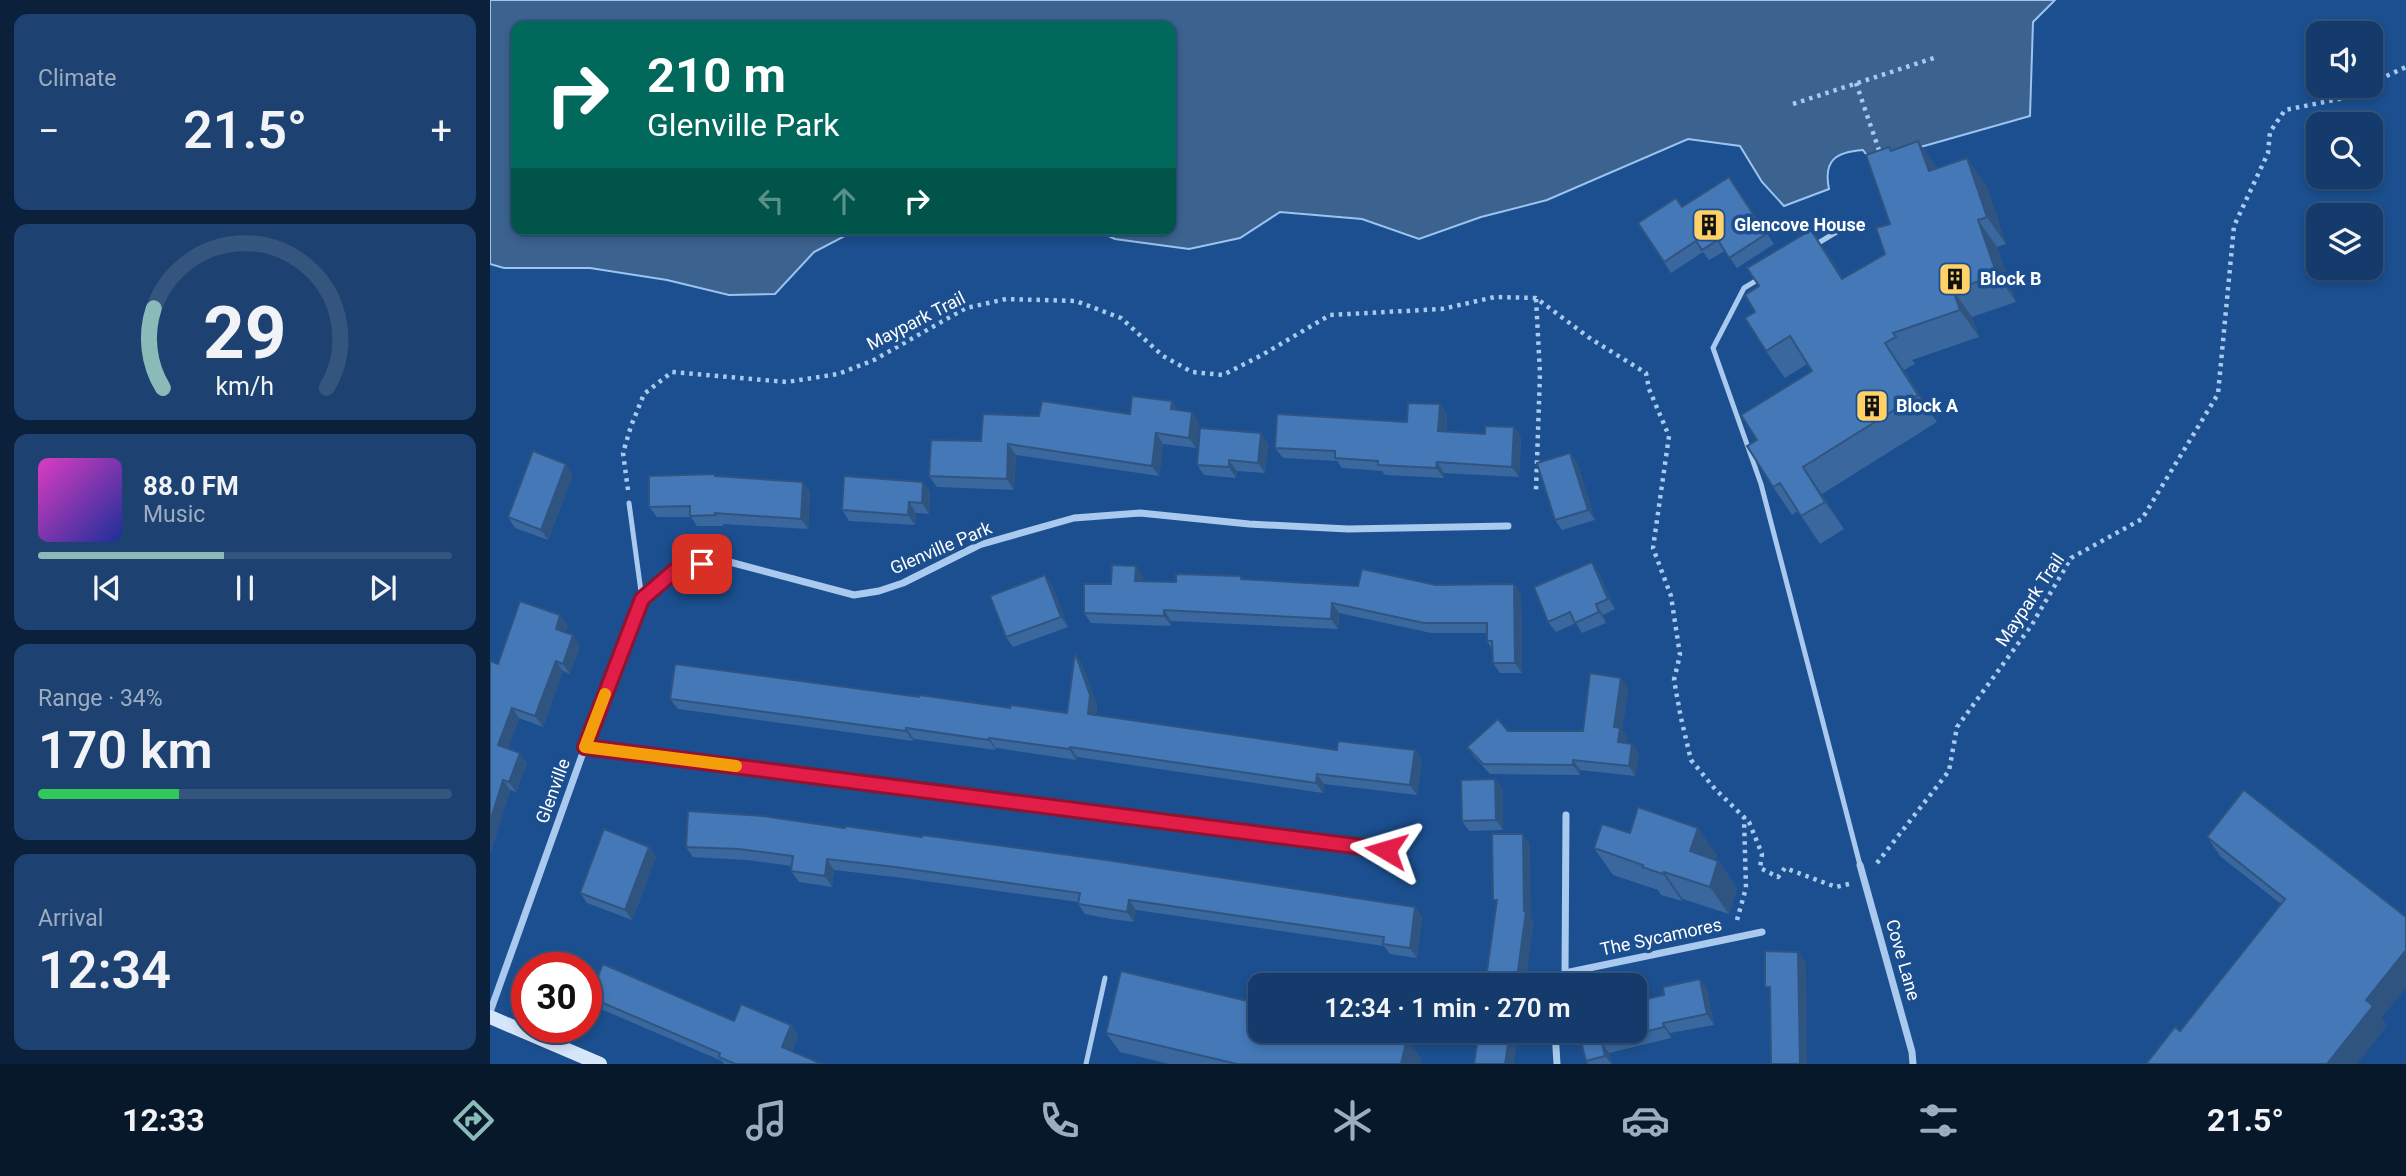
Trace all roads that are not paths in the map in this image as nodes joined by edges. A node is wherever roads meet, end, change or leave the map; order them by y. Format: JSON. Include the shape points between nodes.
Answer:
{"nodes":[{"id":1,"x":1849,"y":225,"type":"dead end"},
{"id":2,"x":1814,"y":246,"type":"edge"},
{"id":3,"x":1767,"y":274,"type":"edge"},
{"id":4,"x":629,"y":503,"type":"road end"},
{"id":5,"x":1508,"y":526,"type":"dead end"},
{"id":6,"x":642,"y":599,"type":"junction"},
{"id":7,"x":585,"y":747,"type":"junction"},
{"id":8,"x":1566,"y":815,"type":"dead end"},
{"id":9,"x":1386,"y":850,"type":"dead end"},
{"id":10,"x":1860,"y":865,"type":"joint"},
{"id":11,"x":1762,"y":932,"type":"dead end"},
{"id":12,"x":1565,"y":973,"type":"joint"},
{"id":13,"x":1105,"y":978,"type":"dead end"},
{"id":14,"x":490,"y":1014,"type":"edge"},
{"id":15,"x":1555,"y":1043,"type":"edge"},
{"id":16,"x":600,"y":1064,"type":"edge"},
{"id":17,"x":1086,"y":1064,"type":"edge"},
{"id":18,"x":1556,"y":1064,"type":"edge"},
{"id":19,"x":1913,"y":1064,"type":"edge"}],
"edges":[{"from":1,"to":2,"type":"lane"},
{"from":3,"to":10,"type":"lane","via":[[1744,288],[1713,348],[1761,484]]},
{"from":4,"to":6,"type":"lane"},
{"from":5,"to":6,"type":"street","name":"Glenville Park","via":[[1348,528],[1140,513],[1074,518],[979,545],[879,591],[854,595],[726,561],[678,568]]},
{"from":6,"to":7,"type":"street","name":"Glenville Park"},
{"from":7,"to":9,"type":"street","name":"Glenville"},
{"from":7,"to":14,"type":"street","name":"Glenville"},
{"from":8,"to":12,"type":"street"},
{"from":10,"to":19,"type":"street","name":"Cove Lane"},
{"from":11,"to":12,"type":"street","name":"The Sycamores"},
{"from":13,"to":17,"type":"lane"},
{"from":14,"to":16,"type":"main road"},
{"from":15,"to":18,"type":"street"}]}
